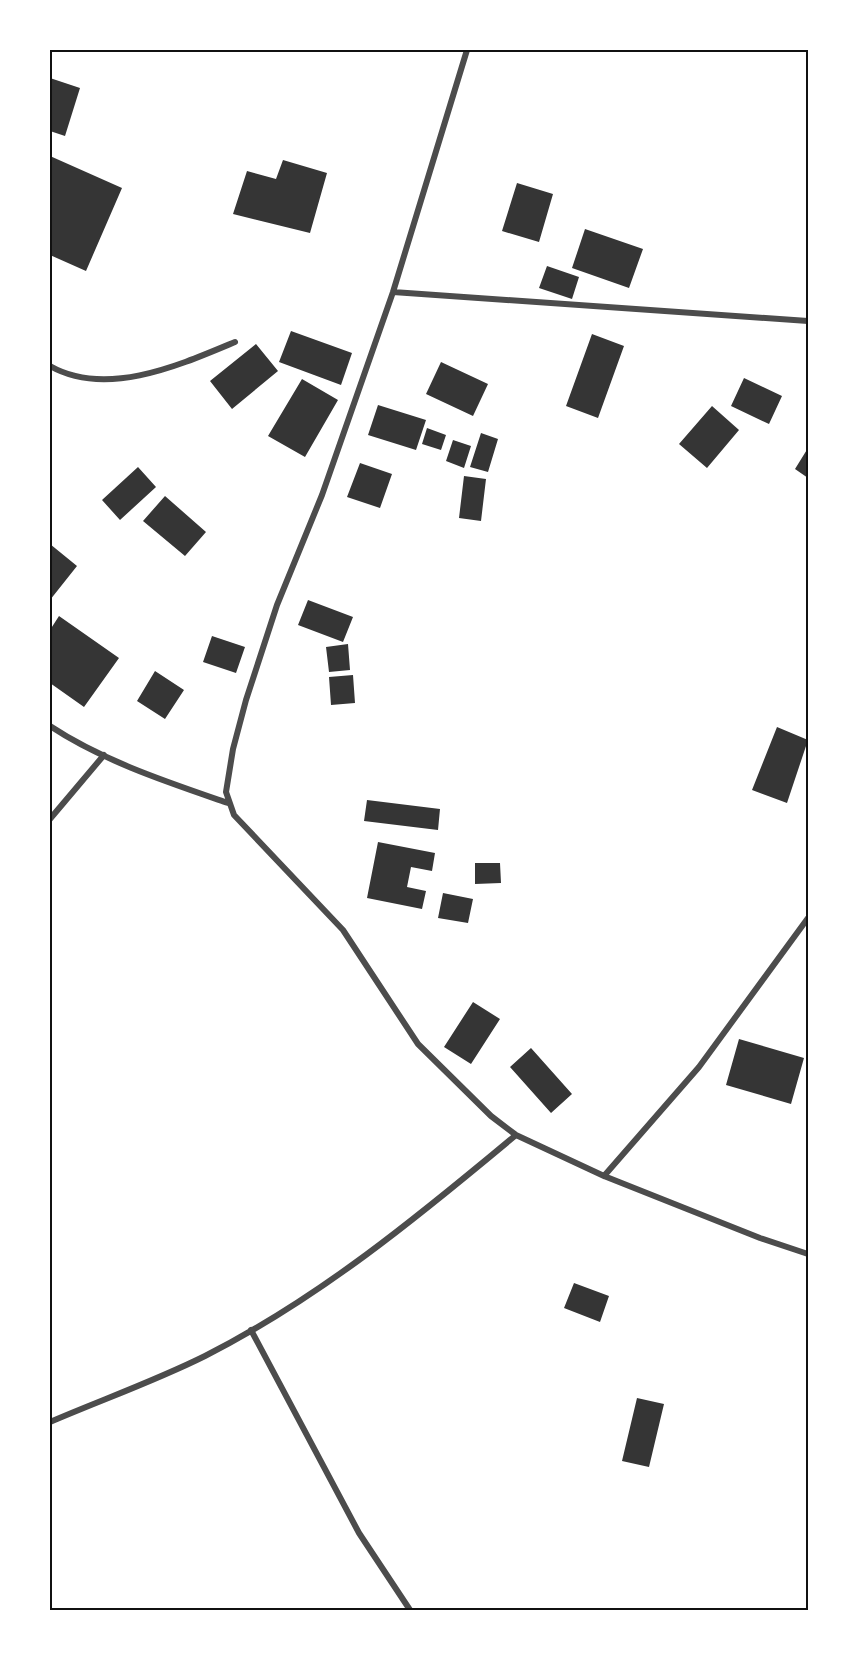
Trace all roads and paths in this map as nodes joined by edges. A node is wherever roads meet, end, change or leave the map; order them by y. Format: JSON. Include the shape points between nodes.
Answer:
{"nodes":[{"id":1,"x":467,"y":50,"type":"edge"},
{"id":2,"x":393,"y":292,"type":"junction"},
{"id":3,"x":808,"y":321,"type":"edge"},
{"id":4,"x":235,"y":342,"type":"dead end"},
{"id":5,"x":50,"y":366,"type":"edge"},
{"id":6,"x":50,"y":726,"type":"edge"},
{"id":7,"x":104,"y":755,"type":"junction"},
{"id":8,"x":228,"y":803,"type":"junction"},
{"id":9,"x":50,"y":819,"type":"edge"},
{"id":10,"x":808,"y":918,"type":"edge"},
{"id":11,"x":516,"y":1135,"type":"junction"},
{"id":12,"x":604,"y":1176,"type":"junction"},
{"id":13,"x":808,"y":1254,"type":"edge"},
{"id":14,"x":251,"y":1330,"type":"junction"},
{"id":15,"x":50,"y":1422,"type":"edge"},
{"id":16,"x":410,"y":1611,"type":"edge"}],
"edges":[{"from":1,"to":2,"type":"street"},
{"from":2,"to":3,"type":"street"},
{"from":2,"to":8,"type":"street","via":[[322,495],[277,605],[233,749],[226,792]]},
{"from":4,"to":5,"type":"street","via":[[168,370],[99,380],[66,375]]},
{"from":6,"to":7,"type":"street"},
{"from":7,"to":8,"type":"street","via":[[167,783]]},
{"from":7,"to":9,"type":"street"},
{"from":8,"to":11,"type":"street","via":[[234,815],[343,930],[418,1044],[459,1088]]},
{"from":10,"to":12,"type":"street","via":[[699,1067]]},
{"from":11,"to":12,"type":"street"},
{"from":11,"to":14,"type":"street","via":[[434,1204],[310,1294]]},
{"from":12,"to":13,"type":"street"},
{"from":14,"to":15,"type":"street","via":[[204,1357]]},
{"from":14,"to":16,"type":"street","via":[[358,1533]]}]}
